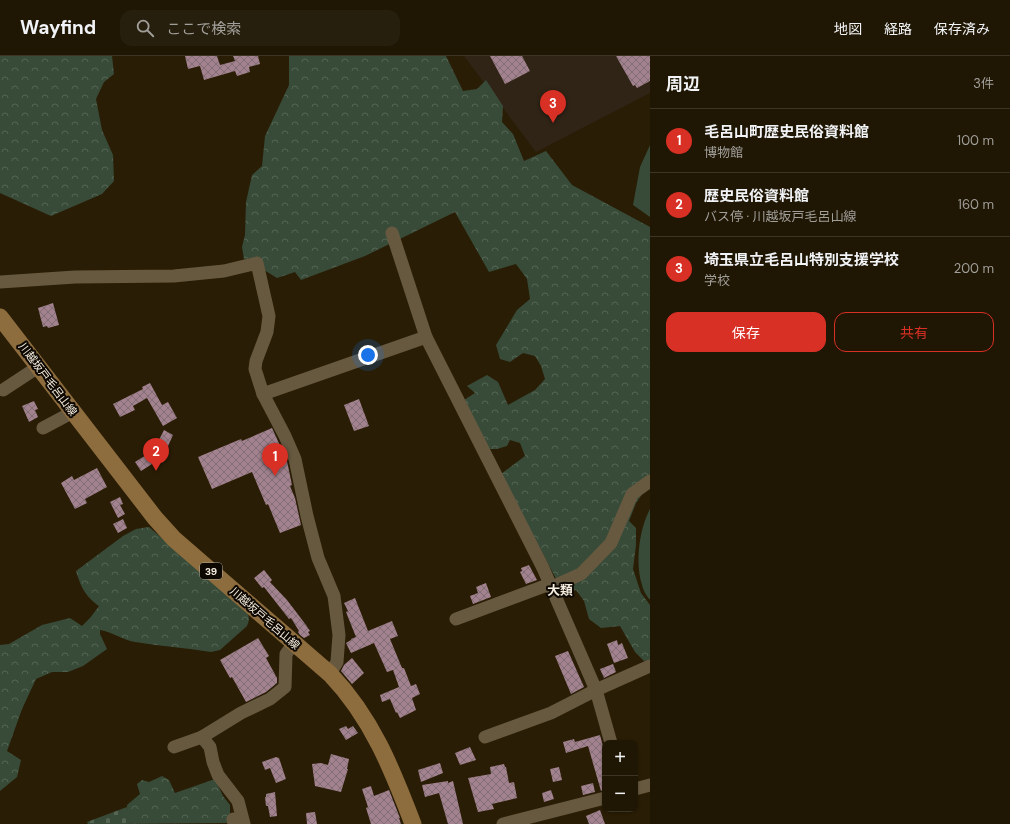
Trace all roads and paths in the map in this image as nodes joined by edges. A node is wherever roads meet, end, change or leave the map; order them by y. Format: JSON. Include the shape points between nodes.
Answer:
{"nodes":[{"id":1,"x":392,"y":233,"type":"dead end"},
{"id":2,"x":0,"y":282,"type":"edge"},
{"id":3,"x":0,"y":317,"type":"edge"},
{"id":4,"x":426,"y":337,"type":"junction"},
{"id":5,"x":38,"y":367,"type":"junction"},
{"id":6,"x":3,"y":390,"type":"dead end"},
{"id":7,"x":263,"y":394,"type":"junction"},
{"id":8,"x":73,"y":412,"type":"junction"},
{"id":9,"x":43,"y":428,"type":"dead end"},
{"id":10,"x":650,"y":481,"type":"edge"},
{"id":11,"x":551,"y":586,"type":"junction"},
{"id":12,"x":456,"y":619,"type":"dead end"},
{"id":13,"x":294,"y":643,"type":"junction"},
{"id":14,"x":650,"y":666,"type":"edge"},
{"id":15,"x":330,"y":674,"type":"junction"},
{"id":16,"x":596,"y":690,"type":"junction"},
{"id":17,"x":202,"y":737,"type":"junction"},
{"id":18,"x":485,"y":737,"type":"dead end"},
{"id":19,"x":610,"y":740,"type":"edge"},
{"id":20,"x":174,"y":747,"type":"dead end"},
{"id":21,"x":650,"y":785,"type":"edge"},
{"id":22,"x":638,"y":788,"type":"edge"},
{"id":23,"x":602,"y":799,"type":"edge"},
{"id":24,"x":237,"y":822,"type":"edge"},
{"id":25,"x":413,"y":824,"type":"edge"},
{"id":26,"x":503,"y":824,"type":"edge"}],
"edges":[{"from":1,"to":4,"type":"street"},
{"from":2,"to":7,"type":"street","via":[[75,277],[174,276],[257,263],[270,316],[255,369]]},
{"from":3,"to":5,"type":"main road","name":"川越坂戸毛呂山線","number":"39"},
{"from":4,"to":7,"type":"street"},
{"from":4,"to":11,"type":"street"},
{"from":5,"to":6,"type":"street"},
{"from":5,"to":8,"type":"main road","name":"川越坂戸毛呂山線","number":"39"},
{"from":7,"to":15,"type":"street","via":[[296,459],[318,558],[334,596],[339,635],[337,662]]},
{"from":8,"to":9,"type":"street"},
{"from":8,"to":13,"type":"main road","name":"川越坂戸毛呂山線","number":"39","via":[[174,539]]},
{"from":10,"to":11,"type":"street","via":[[632,494],[611,543],[581,574]]},
{"from":11,"to":12,"type":"street"},
{"from":11,"to":16,"type":"street"},
{"from":13,"to":15,"type":"main road","name":"川越坂戸毛呂山線","number":"39"},
{"from":13,"to":17,"type":"street","via":[[286,654],[284,687],[270,699]]},
{"from":14,"to":16,"type":"street"},
{"from":15,"to":25,"type":"main road","name":"川越坂戸毛呂山線","number":"39","via":[[360,710],[378,740]]},
{"from":16,"to":18,"type":"street","via":[[551,713]]},
{"from":16,"to":19,"type":"street"},
{"from":17,"to":20,"type":"street"},
{"from":17,"to":24,"type":"street","via":[[210,747],[218,774],[240,806]]},
{"from":21,"to":22,"type":"street"},
{"from":23,"to":26,"type":"street"}]}
